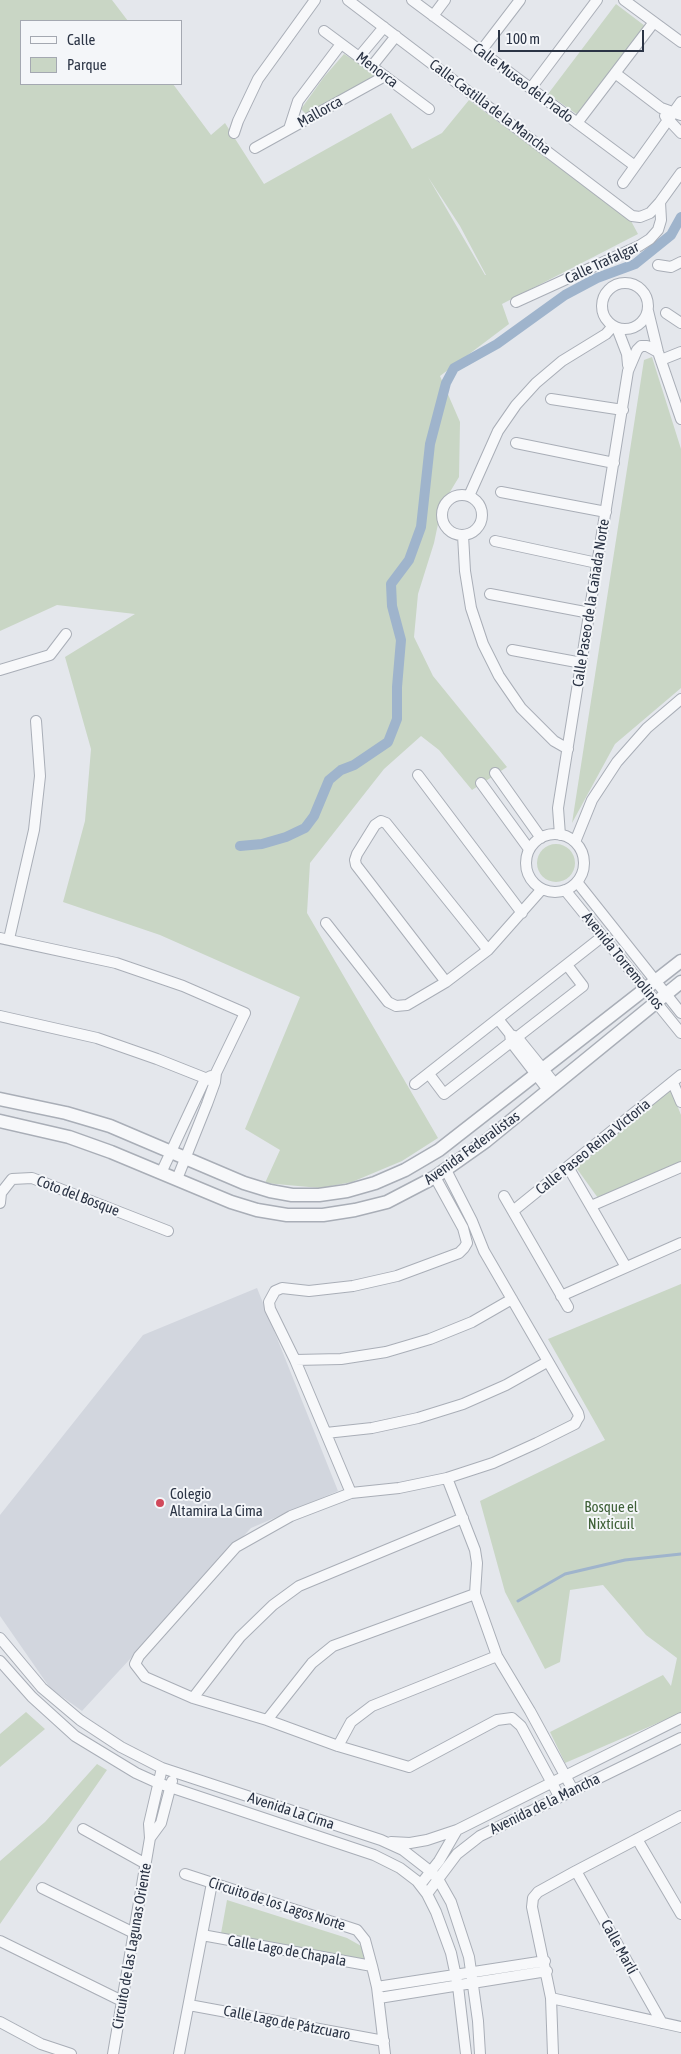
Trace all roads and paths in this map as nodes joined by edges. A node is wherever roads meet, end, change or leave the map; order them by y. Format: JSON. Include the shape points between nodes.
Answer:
{"nodes":[{"id":1,"x":315,"y":0,"type":"edge"},
{"id":2,"x":348,"y":0,"type":"edge"},
{"id":3,"x":412,"y":0,"type":"edge"},
{"id":4,"x":445,"y":0,"type":"edge"},
{"id":5,"x":520,"y":0,"type":"edge"},
{"id":6,"x":597,"y":0,"type":"edge"},
{"id":7,"x":624,"y":0,"type":"edge"},
{"id":8,"x":433,"y":16,"type":"junction"},
{"id":9,"x":654,"y":22,"type":"junction"},
{"id":10,"x":384,"y":26,"type":"junction"},
{"id":11,"x":324,"y":31,"type":"dead end"},
{"id":12,"x":396,"y":36,"type":"junction"},
{"id":13,"x":681,"y":42,"type":"edge"},
{"id":14,"x":342,"y":44,"type":"junction"},
{"id":15,"x":481,"y":51,"type":"junction"},
{"id":16,"x":360,"y":57,"type":"junction"},
{"id":17,"x":372,"y":66,"type":"junction"},
{"id":18,"x":615,"y":73,"type":"junction"},
{"id":19,"x":385,"y":76,"type":"junction"},
{"id":20,"x":531,"y":88,"type":"junction"},
{"id":21,"x":681,"y":102,"type":"edge"},
{"id":22,"x":660,"y":108,"type":"junction"},
{"id":23,"x":429,"y":109,"type":"dead end"},
{"id":24,"x":678,"y":113,"type":"edge"},
{"id":25,"x":667,"y":120,"type":"junction"},
{"id":26,"x":577,"y":123,"type":"junction"},
{"id":27,"x":289,"y":129,"type":"junction"},
{"id":28,"x":234,"y":133,"type":"dead end"},
{"id":29,"x":681,"y":133,"type":"edge"},
{"id":30,"x":255,"y":148,"type":"dead end"},
{"id":31,"x":635,"y":166,"type":"junction"},
{"id":32,"x":681,"y":173,"type":"edge"},
{"id":33,"x":678,"y":181,"type":"edge"},
{"id":34,"x":623,"y":183,"type":"dead end"},
{"id":35,"x":660,"y":202,"type":"junction"},
{"id":36,"x":681,"y":262,"type":"edge"},
{"id":37,"x":658,"y":265,"type":"dead end"},
{"id":38,"x":516,"y":302,"type":"dead end"},
{"id":39,"x":648,"y":311,"type":"junction"},
{"id":40,"x":666,"y":313,"type":"dead end"},
{"id":41,"x":681,"y":324,"type":"edge"},
{"id":42,"x":615,"y":327,"type":"junction"},
{"id":43,"x":681,"y":352,"type":"edge"},
{"id":44,"x":660,"y":356,"type":"junction"},
{"id":45,"x":628,"y":372,"type":"junction"},
{"id":46,"x":551,"y":399,"type":"dead end"},
{"id":47,"x":678,"y":403,"type":"edge"},
{"id":48,"x":623,"y":410,"type":"junction"},
{"id":49,"x":681,"y":419,"type":"edge"},
{"id":50,"x":516,"y":443,"type":"dead end"},
{"id":51,"x":614,"y":463,"type":"junction"},
{"id":52,"x":501,"y":492,"type":"dead end"},
{"id":53,"x":469,"y":496,"type":"junction"},
{"id":54,"x":606,"y":512,"type":"junction"},
{"id":55,"x":463,"y":535,"type":"junction"},
{"id":56,"x":495,"y":541,"type":"dead end"},
{"id":57,"x":597,"y":563,"type":"junction"},
{"id":58,"x":490,"y":594,"type":"dead end"},
{"id":59,"x":590,"y":612,"type":"junction"},
{"id":60,"x":66,"y":634,"type":"dead end"},
{"id":61,"x":512,"y":650,"type":"dead end"},
{"id":62,"x":582,"y":663,"type":"junction"},
{"id":63,"x":0,"y":670,"type":"edge"},
{"id":64,"x":681,"y":699,"type":"edge"},
{"id":65,"x":36,"y":721,"type":"dead end"},
{"id":66,"x":568,"y":749,"type":"junction"},
{"id":67,"x":495,"y":773,"type":"dead end"},
{"id":68,"x":418,"y":775,"type":"dead end"},
{"id":69,"x":481,"y":783,"type":"dead end"},
{"id":70,"x":560,"y":835,"type":"junction"},
{"id":71,"x":541,"y":838,"type":"junction"},
{"id":72,"x":575,"y":842,"type":"junction"},
{"id":73,"x":529,"y":850,"type":"junction"},
{"id":74,"x":577,"y":882,"type":"junction"},
{"id":75,"x":542,"y":889,"type":"junction"},
{"id":76,"x":565,"y":890,"type":"junction"},
{"id":77,"x":522,"y":913,"type":"junction"},
{"id":78,"x":326,"y":923,"type":"dead end"},
{"id":79,"x":603,"y":936,"type":"junction"},
{"id":80,"x":4,"y":938,"type":"edge"},
{"id":81,"x":488,"y":950,"type":"junction"},
{"id":82,"x":681,"y":961,"type":"edge"},
{"id":83,"x":567,"y":965,"type":"junction"},
{"id":84,"x":446,"y":982,"type":"junction"},
{"id":85,"x":681,"y":982,"type":"edge"},
{"id":86,"x":651,"y":984,"type":"junction"},
{"id":87,"x":661,"y":998,"type":"junction"},
{"id":88,"x":681,"y":1013,"type":"edge"},
{"id":89,"x":0,"y":1016,"type":"edge"},
{"id":90,"x":498,"y":1019,"type":"junction"},
{"id":91,"x":681,"y":1033,"type":"edge"},
{"id":92,"x":512,"y":1038,"type":"junction"},
{"id":93,"x":539,"y":1071,"type":"junction"},
{"id":94,"x":429,"y":1074,"type":"junction"},
{"id":95,"x":212,"y":1078,"type":"junction"},
{"id":96,"x":677,"y":1079,"type":"edge"},
{"id":97,"x":415,"y":1084,"type":"dead end"},
{"id":98,"x":552,"y":1087,"type":"junction"},
{"id":99,"x":0,"y":1099,"type":"edge"},
{"id":100,"x":681,"y":1102,"type":"edge"},
{"id":101,"x":0,"y":1121,"type":"edge"},
{"id":102,"x":26,"y":1126,"type":"junction"},
{"id":103,"x":0,"y":1132,"type":"edge"},
{"id":104,"x":181,"y":1132,"type":"junction"},
{"id":105,"x":194,"y":1138,"type":"junction"},
{"id":106,"x":171,"y":1152,"type":"junction"},
{"id":107,"x":186,"y":1158,"type":"junction"},
{"id":108,"x":568,"y":1167,"type":"junction"},
{"id":109,"x":681,"y":1167,"type":"edge"},
{"id":110,"x":162,"y":1173,"type":"junction"},
{"id":111,"x":441,"y":1173,"type":"junction"},
{"id":112,"x":177,"y":1180,"type":"junction"},
{"id":113,"x":459,"y":1194,"type":"junction"},
{"id":114,"x":504,"y":1196,"type":"dead end"},
{"id":115,"x":448,"y":1200,"type":"junction"},
{"id":116,"x":0,"y":1203,"type":"edge"},
{"id":117,"x":590,"y":1206,"type":"junction"},
{"id":118,"x":513,"y":1211,"type":"junction"},
{"id":119,"x":168,"y":1231,"type":"dead end"},
{"id":120,"x":681,"y":1243,"type":"edge"},
{"id":121,"x":626,"y":1267,"type":"junction"},
{"id":122,"x":561,"y":1296,"type":"junction"},
{"id":123,"x":512,"y":1298,"type":"junction"},
{"id":124,"x":568,"y":1307,"type":"dead end"},
{"id":125,"x":295,"y":1360,"type":"junction"},
{"id":126,"x":547,"y":1362,"type":"junction"},
{"id":127,"x":326,"y":1433,"type":"junction"},
{"id":128,"x":447,"y":1478,"type":"junction"},
{"id":129,"x":351,"y":1492,"type":"junction"},
{"id":130,"x":463,"y":1518,"type":"junction"},
{"id":131,"x":475,"y":1594,"type":"junction"},
{"id":132,"x":1,"y":1643,"type":"edge"},
{"id":133,"x":14,"y":1656,"type":"junction"},
{"id":134,"x":497,"y":1656,"type":"junction"},
{"id":135,"x":1,"y":1664,"type":"edge"},
{"id":136,"x":520,"y":1696,"type":"junction"},
{"id":137,"x":193,"y":1698,"type":"junction"},
{"id":138,"x":512,"y":1718,"type":"junction"},
{"id":139,"x":681,"y":1718,"type":"edge"},
{"id":140,"x":267,"y":1720,"type":"junction"},
{"id":141,"x":681,"y":1738,"type":"edge"},
{"id":142,"x":338,"y":1746,"type":"junction"},
{"id":143,"x":550,"y":1750,"type":"junction"},
{"id":144,"x":538,"y":1756,"type":"junction"},
{"id":145,"x":162,"y":1768,"type":"junction"},
{"id":146,"x":174,"y":1772,"type":"junction"},
{"id":147,"x":565,"y":1776,"type":"junction"},
{"id":148,"x":552,"y":1782,"type":"junction"},
{"id":149,"x":158,"y":1783,"type":"junction"},
{"id":150,"x":171,"y":1787,"type":"junction"},
{"id":151,"x":573,"y":1790,"type":"junction"},
{"id":152,"x":559,"y":1796,"type":"junction"},
{"id":153,"x":681,"y":1816,"type":"edge"},
{"id":154,"x":83,"y":1829,"type":"dead end"},
{"id":155,"x":457,"y":1830,"type":"junction"},
{"id":156,"x":150,"y":1838,"type":"junction"},
{"id":157,"x":637,"y":1839,"type":"junction"},
{"id":158,"x":381,"y":1840,"type":"junction"},
{"id":159,"x":146,"y":1864,"type":"junction"},
{"id":160,"x":576,"y":1871,"type":"junction"},
{"id":161,"x":185,"y":1874,"type":"dead end"},
{"id":162,"x":434,"y":1876,"type":"junction"},
{"id":163,"x":212,"y":1883,"type":"junction"},
{"id":164,"x":420,"y":1885,"type":"junction"},
{"id":165,"x":42,"y":1888,"type":"dead end"},
{"id":166,"x":427,"y":1894,"type":"junction"},
{"id":167,"x":681,"y":1914,"type":"edge"},
{"id":168,"x":134,"y":1933,"type":"junction"},
{"id":169,"x":202,"y":1936,"type":"junction"},
{"id":170,"x":0,"y":1941,"type":"edge"},
{"id":171,"x":372,"y":1966,"type":"junction"},
{"id":172,"x":546,"y":1966,"type":"junction"},
{"id":173,"x":473,"y":1978,"type":"junction"},
{"id":174,"x":431,"y":1979,"type":"junction"},
{"id":175,"x":457,"y":1980,"type":"junction"},
{"id":176,"x":377,"y":1987,"type":"junction"},
{"id":177,"x":432,"y":1990,"type":"junction"},
{"id":178,"x":378,"y":1998,"type":"junction"},
{"id":179,"x":551,"y":1998,"type":"junction"},
{"id":180,"x":122,"y":2002,"type":"junction"},
{"id":181,"x":189,"y":2005,"type":"junction"},
{"id":182,"x":0,"y":2022,"type":"edge"},
{"id":183,"x":662,"y":2024,"type":"junction"},
{"id":184,"x":681,"y":2027,"type":"edge"},
{"id":185,"x":384,"y":2041,"type":"junction"},
{"id":186,"x":40,"y":2049,"type":"edge"},
{"id":187,"x":71,"y":2054,"type":"edge"},
{"id":188,"x":113,"y":2054,"type":"edge"},
{"id":189,"x":179,"y":2054,"type":"edge"},
{"id":190,"x":385,"y":2054,"type":"edge"},
{"id":191,"x":466,"y":2054,"type":"edge"},
{"id":192,"x":480,"y":2054,"type":"edge"},
{"id":193,"x":553,"y":2054,"type":"edge"}],
"edges":[{"from":1,"to":28,"type":"street","via":[[258,80]]},
{"from":2,"to":10,"type":"street","name":"Calle Castilla de la Mancha"},
{"from":3,"to":8,"type":"street","name":"Calle Museo del Prado"},
{"from":4,"to":8,"type":"street"},
{"from":5,"to":15,"type":"street"},
{"from":6,"to":20,"type":"street"},
{"from":7,"to":9,"type":"street"},
{"from":8,"to":15,"type":"street","name":"Calle Museo del Prado"},
{"from":9,"to":13,"type":"street"},
{"from":9,"to":18,"type":"street"},
{"from":10,"to":12,"type":"street","name":"Calle Castilla de la Mancha"},
{"from":10,"to":16,"type":"street"},
{"from":11,"to":14,"type":"street","name":"Menorca"},
{"from":12,"to":17,"type":"street"},
{"from":12,"to":35,"type":"street","name":"Calle Castilla de la Mancha","via":[[632,216],[650,213]]},
{"from":14,"to":16,"type":"street","name":"Menorca"},
{"from":14,"to":27,"type":"street","via":[[298,101]]},
{"from":15,"to":20,"type":"street","name":"Calle Museo del Prado"},
{"from":16,"to":17,"type":"street","name":"Menorca"},
{"from":17,"to":19,"type":"street","name":"Menorca"},
{"from":18,"to":22,"type":"street"},
{"from":18,"to":26,"type":"street"},
{"from":19,"to":23,"type":"street","name":"Menorca"},
{"from":19,"to":27,"type":"street","name":"Mallorca"},
{"from":20,"to":26,"type":"street","name":"Calle Museo del Prado"},
{"from":21,"to":24,"type":"street"},
{"from":22,"to":24,"type":"street"},
{"from":22,"to":25,"type":"street"},
{"from":24,"to":25,"type":"street"},
{"from":25,"to":29,"type":"street"},
{"from":25,"to":31,"type":"street"},
{"from":26,"to":31,"type":"street","name":"Calle Museo del Prado"},
{"from":27,"to":30,"type":"street","name":"Mallorca"},
{"from":31,"to":34,"type":"street"},
{"from":32,"to":33,"type":"street"},
{"from":33,"to":35,"type":"street"},
{"from":35,"to":38,"type":"street","name":"Calle Trafalgar","via":[[661,220],[650,239]]},
{"from":36,"to":37,"type":"street","via":[[671,267]]},
{"from":39,"to":42,"type":"street","via":[[636,326],[627,329]]},
{"from":39,"to":42,"type":"street","via":[[648,301],[639,288],[631,284],[615,285],[603,297],[601,305],[606,321]]},
{"from":39,"to":44,"type":"street"},
{"from":40,"to":41,"type":"street"},
{"from":42,"to":45,"type":"street","name":"Calle Paseo de la Cañada Norte","via":[[627,354]]},
{"from":42,"to":53,"type":"street","via":[[562,361],[516,405],[498,431]]},
{"from":43,"to":44,"type":"street"},
{"from":44,"to":45,"type":"street","name":"Calle Paseo de la Cañada Norte","via":[[647,346],[641,346]]},
{"from":44,"to":47,"type":"street"},
{"from":45,"to":48,"type":"street","name":"Calle Paseo de la Cañada Norte"},
{"from":46,"to":48,"type":"street"},
{"from":47,"to":49,"type":"street"},
{"from":48,"to":51,"type":"street","name":"Calle Paseo de la Cañada Norte"},
{"from":50,"to":51,"type":"street"},
{"from":51,"to":54,"type":"street","name":"Calle Paseo de la Cañada Norte"},
{"from":52,"to":54,"type":"street"},
{"from":53,"to":55,"type":"street","via":[[480,506],[481,522],[471,533]]},
{"from":53,"to":55,"type":"street","via":[[454,497],[444,508],[444,523],[449,530]]},
{"from":54,"to":57,"type":"street","name":"Calle Paseo de la Cañada Norte"},
{"from":55,"to":66,"type":"street","via":[[471,608],[483,644],[499,676],[521,708],[554,741]]},
{"from":56,"to":57,"type":"street"},
{"from":57,"to":59,"type":"street","name":"Calle Paseo de la Cañada Norte"},
{"from":58,"to":59,"type":"street"},
{"from":59,"to":62,"type":"street","name":"Calle Paseo de la Cañada Norte"},
{"from":60,"to":63,"type":"street","via":[[50,655]]},
{"from":61,"to":62,"type":"street"},
{"from":62,"to":66,"type":"street","name":"Calle Paseo de la Cañada Norte"},
{"from":64,"to":72,"type":"street","via":[[647,728],[616,762],[592,800]]},
{"from":65,"to":80,"type":"street","via":[[40,776],[34,830]]},
{"from":66,"to":70,"type":"street","name":"Calle Paseo de la Cañada Norte","via":[[558,808]]},
{"from":67,"to":71,"type":"street"},
{"from":68,"to":77,"type":"street"},
{"from":69,"to":73,"type":"street"},
{"from":70,"to":71,"type":"street"},
{"from":70,"to":72,"type":"street"},
{"from":71,"to":73,"type":"street"},
{"from":72,"to":74,"type":"street","via":[[584,861],[583,872]]},
{"from":73,"to":75,"type":"street","via":[[527,872]]},
{"from":74,"to":76,"type":"street"},
{"from":74,"to":86,"type":"street","name":"Avenida Torremolinos"},
{"from":75,"to":76,"type":"street","via":[[553,892]]},
{"from":75,"to":77,"type":"street"},
{"from":76,"to":79,"type":"street","name":"Avenida Torremolinos"},
{"from":77,"to":81,"type":"street"},
{"from":78,"to":84,"type":"street","via":[[388,1002],[396,1006],[407,1005]]},
{"from":79,"to":83,"type":"street"},
{"from":79,"to":86,"type":"street","name":"Avenida Torremolinos"},
{"from":80,"to":95,"type":"street","via":[[116,963],[183,986],[244,1013]]},
{"from":81,"to":84,"type":"street"},
{"from":81,"to":84,"type":"street","via":[[386,823],[381,821],[357,854],[356,865]]},
{"from":82,"to":86,"type":"street","name":"Avenida Federalistas"},
{"from":83,"to":90,"type":"street"},
{"from":83,"to":92,"type":"street","via":[[583,986]]},
{"from":85,"to":87,"type":"street","name":"Avenida Federalistas"},
{"from":86,"to":87,"type":"street","name":"Avenida Torremolinos"},
{"from":86,"to":93,"type":"street","name":"Avenida Federalistas"},
{"from":87,"to":88,"type":"street","name":"Avenida Torremolinos"},
{"from":87,"to":91,"type":"street","name":"Avenida Torremolinos"},
{"from":87,"to":98,"type":"street","name":"Avenida Federalistas"},
{"from":89,"to":95,"type":"street","via":[[97,1038]]},
{"from":90,"to":92,"type":"street"},
{"from":90,"to":94,"type":"street"},
{"from":92,"to":93,"type":"street"},
{"from":92,"to":94,"type":"street","via":[[444,1094]]},
{"from":93,"to":98,"type":"street"},
{"from":93,"to":107,"type":"street","name":"Avenida Federalistas","via":[[439,1150],[404,1170],[347,1192],[292,1195],[270,1191]]},
{"from":94,"to":97,"type":"street"},
{"from":95,"to":104,"type":"street"},
{"from":95,"to":105,"type":"street"},
{"from":96,"to":100,"type":"street","name":"Calle Paseo Reina Victoria"},
{"from":96,"to":108,"type":"street","name":"Calle Paseo Reina Victoria"},
{"from":98,"to":111,"type":"street","name":"Avenida Federalistas"},
{"from":99,"to":106,"type":"street","name":"Avenida Federalistas","via":[[110,1126]]},
{"from":101,"to":102,"type":"street","name":"Avenida Federalistas"},
{"from":102,"to":103,"type":"street"},
{"from":102,"to":110,"type":"street","name":"Avenida Federalistas","via":[[69,1137]]},
{"from":104,"to":105,"type":"street"},
{"from":104,"to":106,"type":"street"},
{"from":105,"to":107,"type":"street"},
{"from":106,"to":107,"type":"street","name":"Avenida Federalistas"},
{"from":106,"to":110,"type":"street"},
{"from":107,"to":112,"type":"street"},
{"from":108,"to":117,"type":"street"},
{"from":108,"to":118,"type":"street","name":"Calle Paseo Reina Victoria"},
{"from":109,"to":117,"type":"street"},
{"from":110,"to":112,"type":"street","name":"Avenida Federalistas"},
{"from":111,"to":112,"type":"street","name":"Avenida Federalistas","via":[[387,1202],[324,1215],[287,1215],[256,1210]]},
{"from":111,"to":113,"type":"street"},
{"from":111,"to":115,"type":"street"},
{"from":113,"to":115,"type":"street"},
{"from":113,"to":123,"type":"street","via":[[484,1250]]},
{"from":114,"to":118,"type":"street"},
{"from":115,"to":125,"type":"street","via":[[467,1243],[459,1253],[397,1276],[353,1286],[309,1290],[282,1288],[271,1296],[270,1309]]},
{"from":116,"to":119,"type":"street","name":"Coto del Bosque","via":[[1,1193],[12,1179],[32,1178]]},
{"from":117,"to":121,"type":"street"},
{"from":118,"to":122,"type":"street"},
{"from":120,"to":121,"type":"street"},
{"from":121,"to":122,"type":"street"},
{"from":122,"to":124,"type":"street"},
{"from":123,"to":125,"type":"street","via":[[472,1322],[386,1352],[341,1359]]},
{"from":123,"to":126,"type":"street"},
{"from":125,"to":127,"type":"street"},
{"from":126,"to":127,"type":"street","via":[[472,1400],[418,1418]]},
{"from":126,"to":128,"type":"street","via":[[578,1413],[575,1424],[493,1463]]},
{"from":127,"to":129,"type":"street"},
{"from":128,"to":129,"type":"street","via":[[399,1488]]},
{"from":128,"to":130,"type":"street"},
{"from":129,"to":137,"type":"street","via":[[291,1516],[236,1547],[139,1656],[135,1664],[145,1677]]},
{"from":130,"to":131,"type":"street","via":[[477,1562]]},
{"from":130,"to":137,"type":"street","via":[[298,1586],[272,1605],[240,1637]]},
{"from":131,"to":134,"type":"street"},
{"from":131,"to":140,"type":"street","via":[[333,1646],[312,1663]]},
{"from":132,"to":133,"type":"street","name":"Avenida La Cima"},
{"from":133,"to":135,"type":"street"},
{"from":133,"to":145,"type":"street","name":"Avenida La Cima","via":[[42,1688],[80,1720],[121,1747]]},
{"from":134,"to":136,"type":"street"},
{"from":134,"to":142,"type":"street","via":[[372,1706],[351,1722]]},
{"from":135,"to":149,"type":"street","name":"Avenida La Cima","via":[[75,1736]]},
{"from":136,"to":138,"type":"street"},
{"from":136,"to":143,"type":"street"},
{"from":137,"to":140,"type":"street"},
{"from":138,"to":142,"type":"street","via":[[497,1720],[409,1767]]},
{"from":138,"to":144,"type":"street","via":[[521,1726]]},
{"from":139,"to":147,"type":"street","name":"Avenida de la Mancha"},
{"from":140,"to":142,"type":"street"},
{"from":141,"to":151,"type":"street","name":"Avenida de la Mancha"},
{"from":143,"to":144,"type":"street"},
{"from":143,"to":147,"type":"street"},
{"from":144,"to":148,"type":"street"},
{"from":145,"to":146,"type":"street","name":"Avenida La Cima"},
{"from":145,"to":149,"type":"street","name":"Circuito de las Lagunas Oriente"},
{"from":146,"to":150,"type":"street","name":"Circuito de las Lagunas Oriente"},
{"from":146,"to":158,"type":"street","name":"Avenida La Cima"},
{"from":147,"to":148,"type":"street","name":"Avenida de la Mancha"},
{"from":147,"to":151,"type":"street"},
{"from":148,"to":152,"type":"street"},
{"from":148,"to":155,"type":"street","name":"Avenida de la Mancha"},
{"from":149,"to":150,"type":"street","name":"Avenida La Cima"},
{"from":149,"to":156,"type":"street","name":"Circuito de las Lagunas Oriente","via":[[149,1824]]},
{"from":150,"to":156,"type":"street","name":"Circuito de las Lagunas Oriente","via":[[161,1823]]},
{"from":150,"to":164,"type":"street","name":"Avenida La Cima","via":[[374,1855],[400,1868]]},
{"from":151,"to":152,"type":"street","name":"Avenida de la Mancha"},
{"from":152,"to":162,"type":"street","name":"Avenida de la Mancha","via":[[468,1843]]},
{"from":153,"to":157,"type":"street"},
{"from":154,"to":159,"type":"street"},
{"from":155,"to":158,"type":"street","name":"Avenida de la Mancha","via":[[410,1843]]},
{"from":155,"to":162,"type":"street","name":"Avenida de la Mancha"},
{"from":156,"to":159,"type":"street","name":"Circuito de las Lagunas Oriente"},
{"from":157,"to":160,"type":"street"},
{"from":157,"to":167,"type":"street"},
{"from":158,"to":162,"type":"street","name":"Avenida La Cima","via":[[403,1850]]},
{"from":159,"to":168,"type":"street","name":"Circuito de las Lagunas Oriente"},
{"from":160,"to":172,"type":"street","via":[[538,1892],[534,1898],[532,1907]]},
{"from":160,"to":183,"type":"street","name":"Calle Marlí"},
{"from":161,"to":163,"type":"street","name":"Circuito de los Lagos Norte"},
{"from":162,"to":164,"type":"street","name":"Avenida de la Mancha"},
{"from":162,"to":166,"type":"street","name":"Avenida de la Mancha"},
{"from":162,"to":173,"type":"street","name":"Avenida La Cima","via":[[446,1890],[460,1926]]},
{"from":163,"to":169,"type":"street"},
{"from":163,"to":171,"type":"street","name":"Circuito de los Lagos Norte","via":[[357,1930],[365,1940]]},
{"from":164,"to":166,"type":"street","name":"Avenida La Cima"},
{"from":165,"to":168,"type":"street"},
{"from":166,"to":175,"type":"street","name":"Avenida La Cima","via":[[446,1935]]},
{"from":168,"to":180,"type":"street","name":"Circuito de las Lagunas Oriente"},
{"from":169,"to":171,"type":"street","name":"Calle Lago de Chapala"},
{"from":169,"to":181,"type":"street"},
{"from":170,"to":180,"type":"street"},
{"from":171,"to":176,"type":"street"},
{"from":172,"to":173,"type":"street"},
{"from":172,"to":179,"type":"street"},
{"from":173,"to":175,"type":"street"},
{"from":173,"to":192,"type":"street","name":"Avenida La Cima"},
{"from":174,"to":175,"type":"street"},
{"from":174,"to":176,"type":"street"},
{"from":174,"to":177,"type":"street"},
{"from":175,"to":177,"type":"street"},
{"from":175,"to":191,"type":"street","name":"Avenida La Cima"},
{"from":176,"to":178,"type":"street"},
{"from":177,"to":178,"type":"street"},
{"from":178,"to":185,"type":"street"},
{"from":179,"to":183,"type":"street"},
{"from":179,"to":193,"type":"street"},
{"from":180,"to":188,"type":"street","name":"Circuito de las Lagunas Oriente"},
{"from":181,"to":185,"type":"street","name":"Calle Lago de Pátzcuaro"},
{"from":181,"to":189,"type":"street"},
{"from":182,"to":186,"type":"street"},
{"from":183,"to":184,"type":"street"},
{"from":185,"to":190,"type":"street"},
{"from":186,"to":187,"type":"street"}]}
